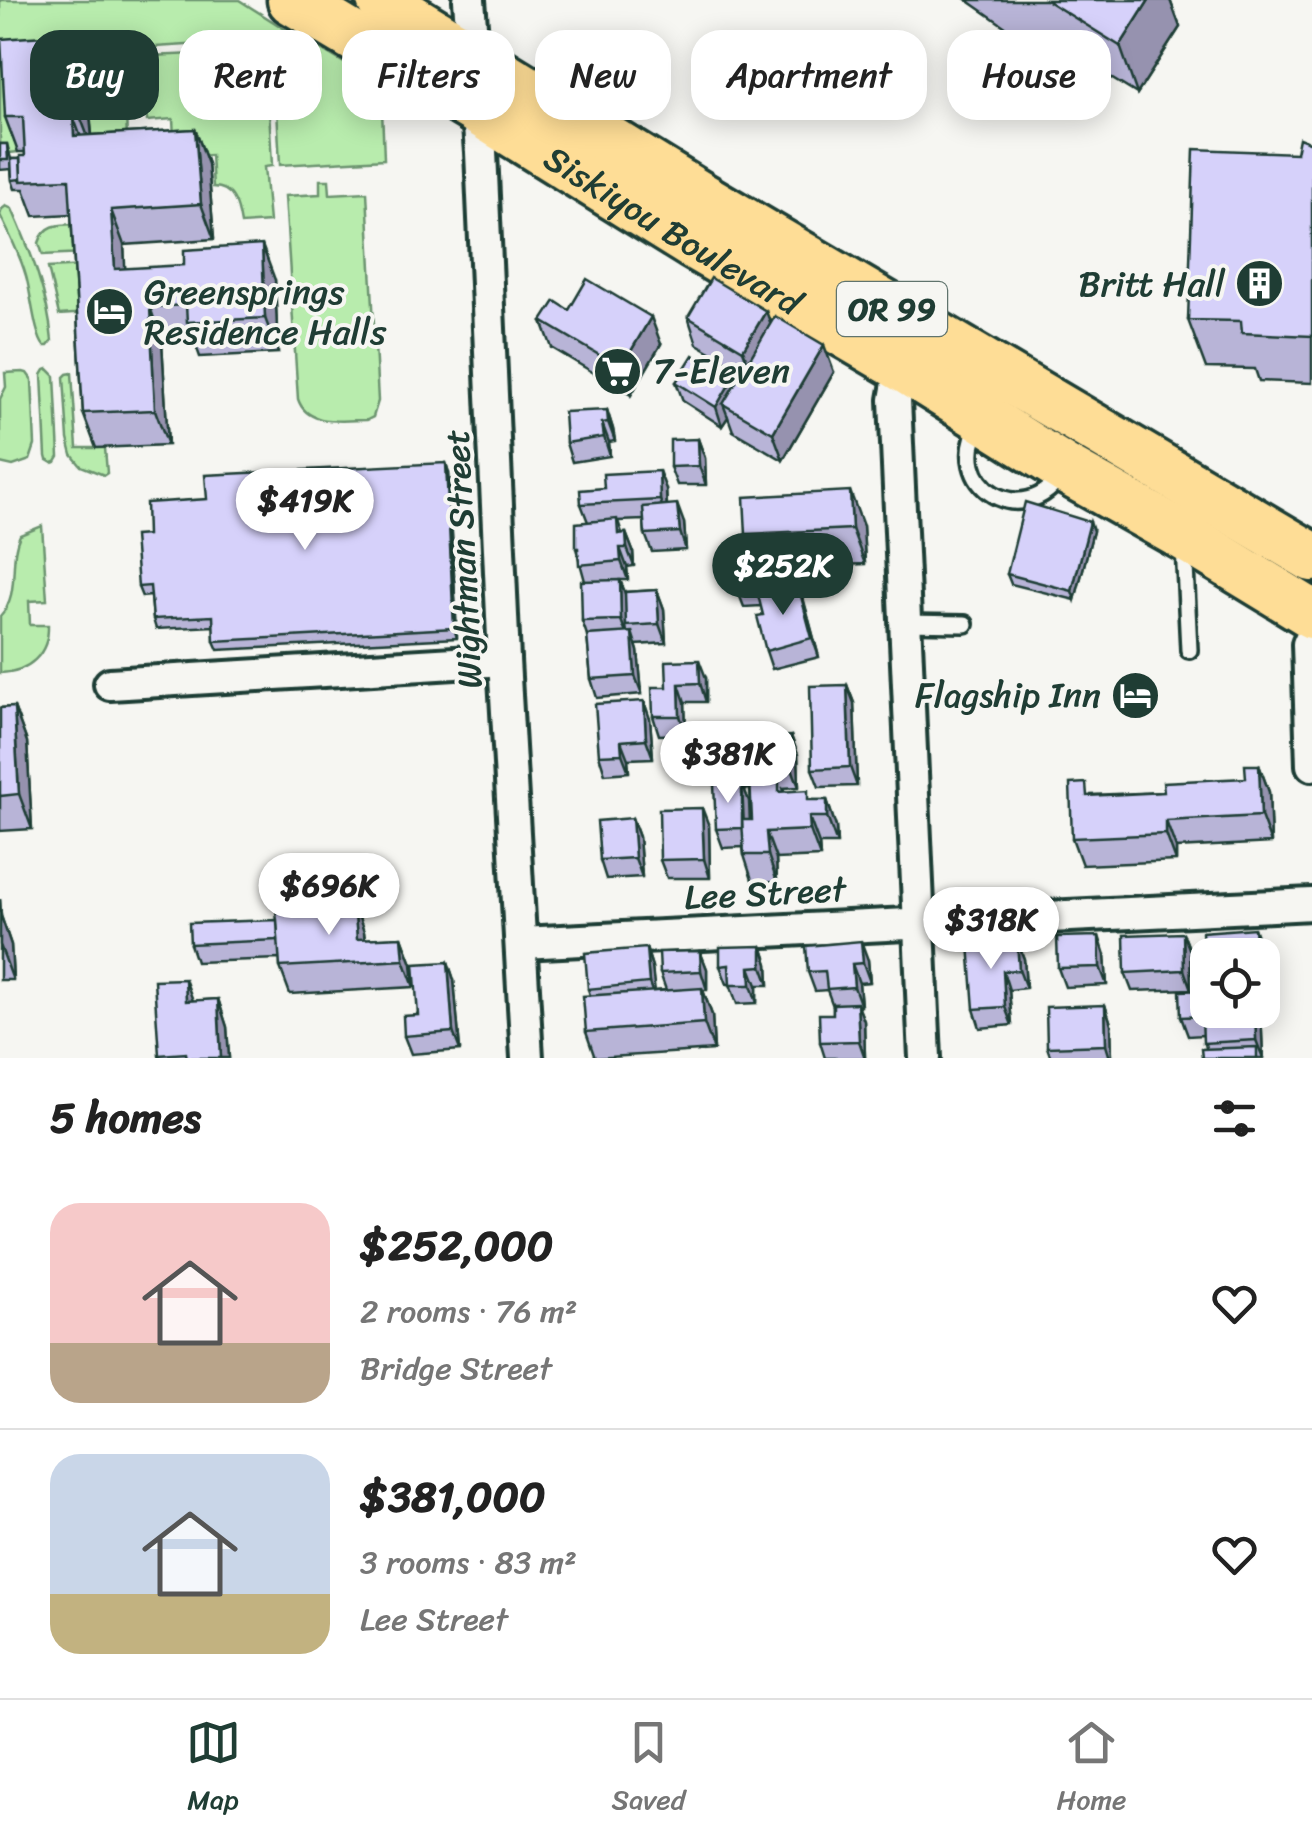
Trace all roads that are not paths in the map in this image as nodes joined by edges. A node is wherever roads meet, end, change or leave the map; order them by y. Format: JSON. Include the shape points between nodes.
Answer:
{"nodes":[{"id":1,"x":292,"y":0,"type":"edge"},
{"id":2,"x":381,"y":0,"type":"edge"},
{"id":3,"x":469,"y":0,"type":"edge"},
{"id":4,"x":342,"y":30,"type":"edge"},
{"id":5,"x":431,"y":30,"type":"edge"},
{"id":6,"x":472,"y":30,"type":"edge"},
{"id":7,"x":515,"y":81,"type":"edge"},
{"id":8,"x":479,"y":120,"type":"edge"},
{"id":9,"x":492,"y":120,"type":"edge"},
{"id":10,"x":915,"y":349,"type":"junction"},
{"id":11,"x":1184,"y":536,"type":"junction"},
{"id":12,"x":1312,"y":557,"type":"edge"},
{"id":13,"x":1312,"y":614,"type":"edge"},
{"id":14,"x":905,"y":623,"type":"junction"},
{"id":15,"x":965,"y":624,"type":"dead end"},
{"id":16,"x":1312,"y":635,"type":"edge"},
{"id":17,"x":1188,"y":650,"type":"dead end"},
{"id":18,"x":504,"y":660,"type":"junction"},
{"id":19,"x":110,"y":684,"type":"dead end"},
{"id":20,"x":1312,"y":766,"type":"edge"},
{"id":21,"x":1312,"y":904,"type":"edge"},
{"id":22,"x":918,"y":924,"type":"junction"},
{"id":23,"x":521,"y":943,"type":"junction"},
{"id":24,"x":527,"y":1058,"type":"edge"},
{"id":25,"x":925,"y":1058,"type":"edge"}],
"edges":[{"from":1,"to":4,"type":"main road","name":"Siskiyou Boulevard","number":"OR 99"},
{"from":2,"to":5,"type":"main road","name":"Siskiyou Boulevard","number":"OR 99"},
{"from":3,"to":6,"type":"street","name":"Wightman Street"},
{"from":7,"to":10,"type":"main road","name":"Siskiyou Boulevard","number":"OR 99","via":[[700,196]]},
{"from":8,"to":18,"type":"street","name":"Wightman Street"},
{"from":9,"to":10,"type":"main road","name":"Siskiyou Boulevard","number":"OR 99","via":[[692,244]]},
{"from":10,"to":11,"type":"main road","name":"Siskiyou Boulevard","number":"OR 99","via":[[984,418]]},
{"from":10,"to":12,"type":"main road","name":"Siskiyou Boulevard","number":"OR 99"},
{"from":10,"to":14,"type":"street","via":[[895,400]]},
{"from":11,"to":13,"type":"main road","name":"Siskiyou Boulevard","number":"OR 99"},
{"from":11,"to":17,"type":"lane"},
{"from":14,"to":15,"type":"lane"},
{"from":14,"to":22,"type":"street"},
{"from":16,"to":20,"type":"street"},
{"from":18,"to":19,"type":"street"},
{"from":18,"to":23,"type":"street","name":"Wightman Street"},
{"from":21,"to":22,"type":"street","name":"Lee Street"},
{"from":22,"to":23,"type":"street","name":"Lee Street"},
{"from":22,"to":25,"type":"street"},
{"from":23,"to":24,"type":"street","name":"Wightman Street"}]}
